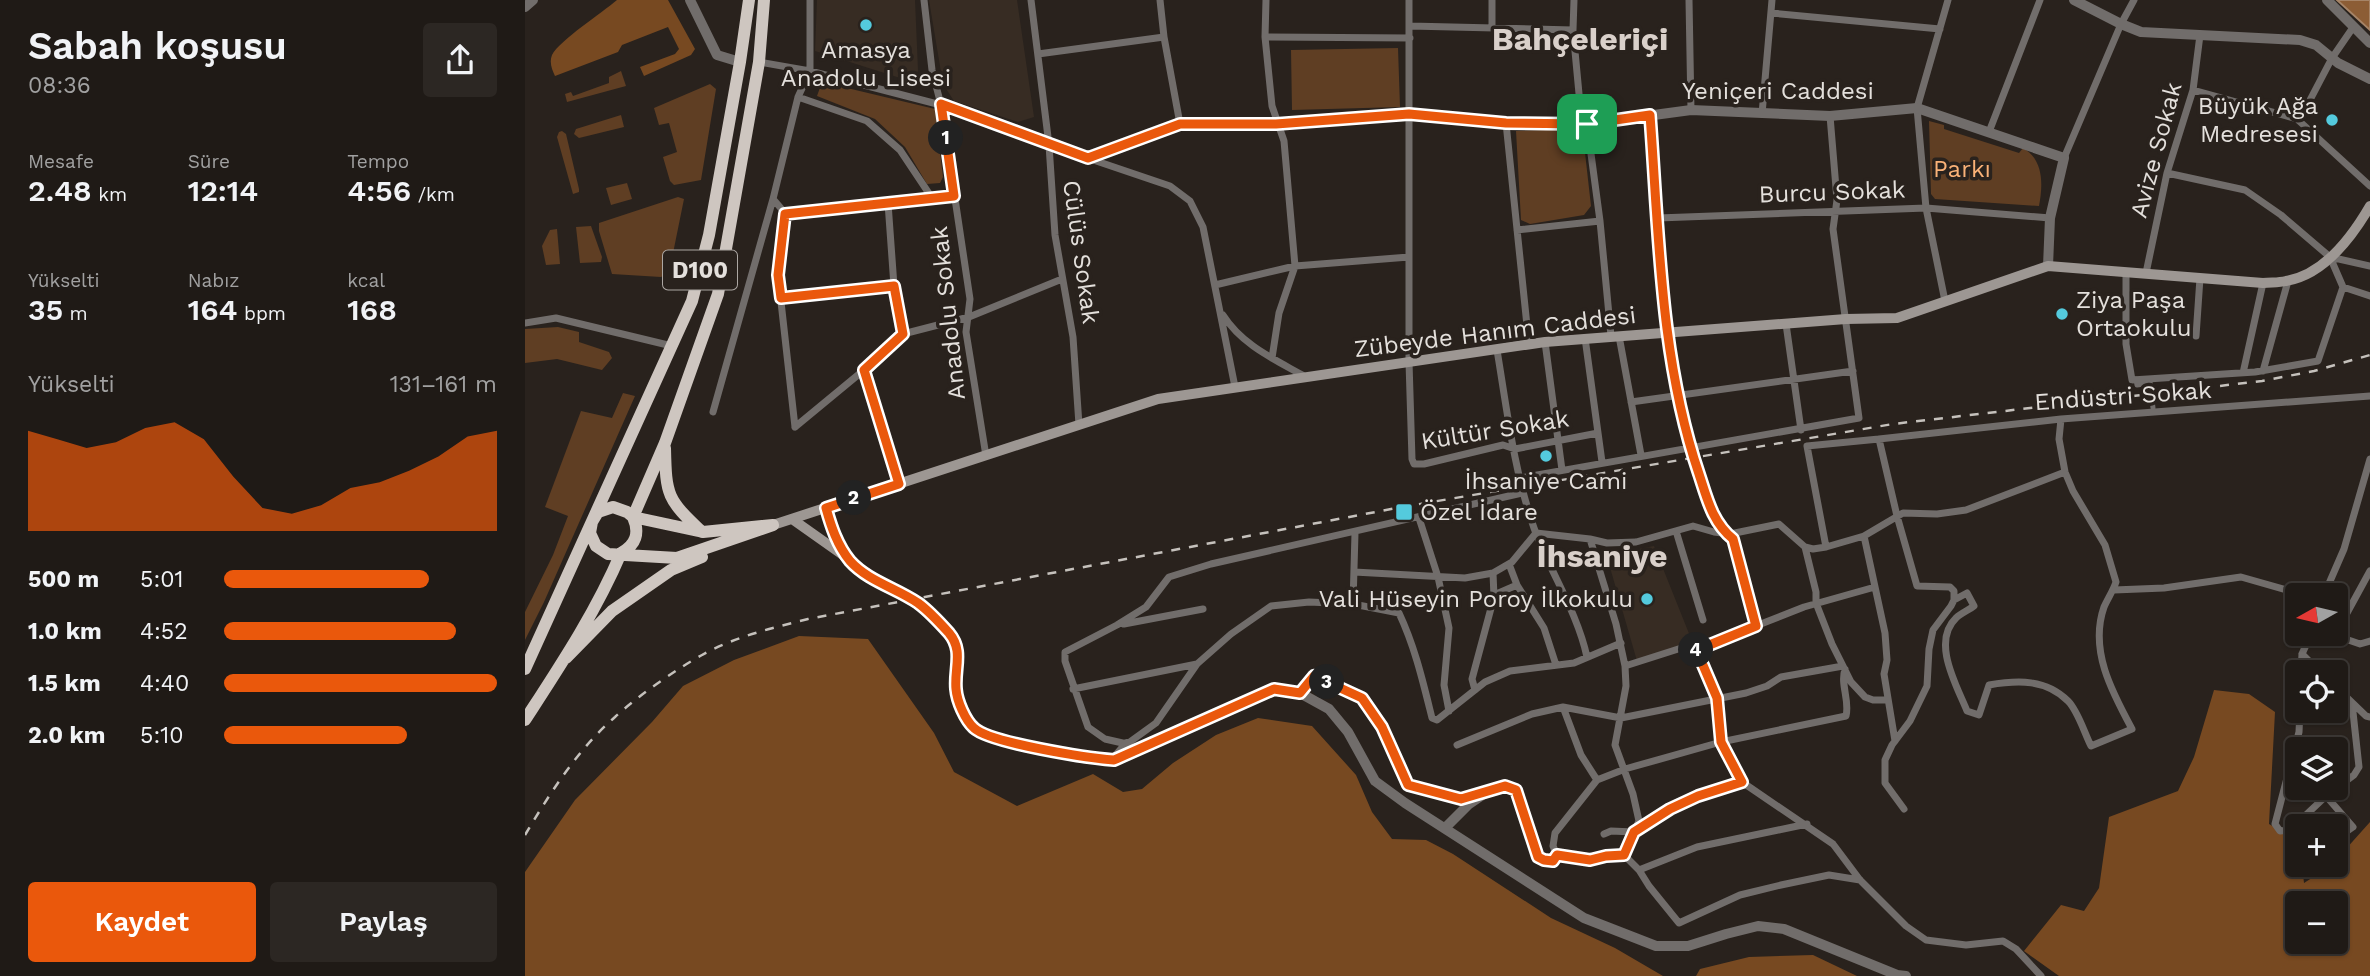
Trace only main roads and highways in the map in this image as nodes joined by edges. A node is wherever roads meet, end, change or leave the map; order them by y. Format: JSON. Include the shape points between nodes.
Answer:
{"nodes":[{"id":1,"x":749,"y":0,"type":"edge"},
{"id":2,"x":764,"y":0,"type":"edge"},
{"id":3,"x":2370,"y":206,"type":"edge"},
{"id":4,"x":665,"y":443,"type":"junction"},
{"id":5,"x":826,"y":508,"type":"junction"},
{"id":6,"x":633,"y":517,"type":"junction"},
{"id":7,"x":792,"y":519,"type":"junction"},
{"id":8,"x":592,"y":522,"type":"junction"},
{"id":9,"x":773,"y":525,"type":"junction"},
{"id":10,"x":703,"y":532,"type":"junction"},
{"id":11,"x":621,"y":553,"type":"junction"},
{"id":12,"x":566,"y":658,"type":"junction"},
{"id":13,"x":525,"y":668,"type":"edge"},
{"id":14,"x":525,"y":720,"type":"edge"}],
"edges":[{"from":1,"to":8,"type":"highway","number":"D100","via":[[709,236],[692,301]]},
{"from":2,"to":4,"type":"highway","number":"D100","via":[[759,62],[717,294]]},
{"from":3,"to":5,"type":"main road","name":"Zübeyde Hanım Caddesi","via":[[2330,257],[2313,271],[2288,281],[2263,283],[2047,266],[1896,318],[1585,338],[1304,376],[1158,399]]},
{"from":4,"to":6,"type":"highway","number":"D100"},
{"from":4,"to":10,"type":"highway","via":[[666,482],[674,506]]},
{"from":5,"to":7,"type":"main road","name":"Zübeyde Hanım Caddesi"},
{"from":5,"to":7,"type":"main road","via":[[833,533],[850,560]]},
{"from":6,"to":8,"type":"highway","via":[[613,507],[599,512]]},
{"from":6,"to":10,"type":"highway"},
{"from":6,"to":11,"type":"highway","number":"D100","via":[[635,541]]},
{"from":7,"to":9,"type":"main road","name":"Zübeyde Hanım Caddesi"},
{"from":8,"to":11,"type":"highway","via":[[590,533],[596,546],[608,554]]},
{"from":8,"to":13,"type":"highway","number":"D100"},
{"from":9,"to":10,"type":"highway"},
{"from":9,"to":11,"type":"highway","via":[[677,558]]},
{"from":9,"to":12,"type":"highway","via":[[671,570],[612,611]]},
{"from":11,"to":12,"type":"highway","number":"D100"},
{"from":12,"to":14,"type":"highway","number":"D100"}]}
